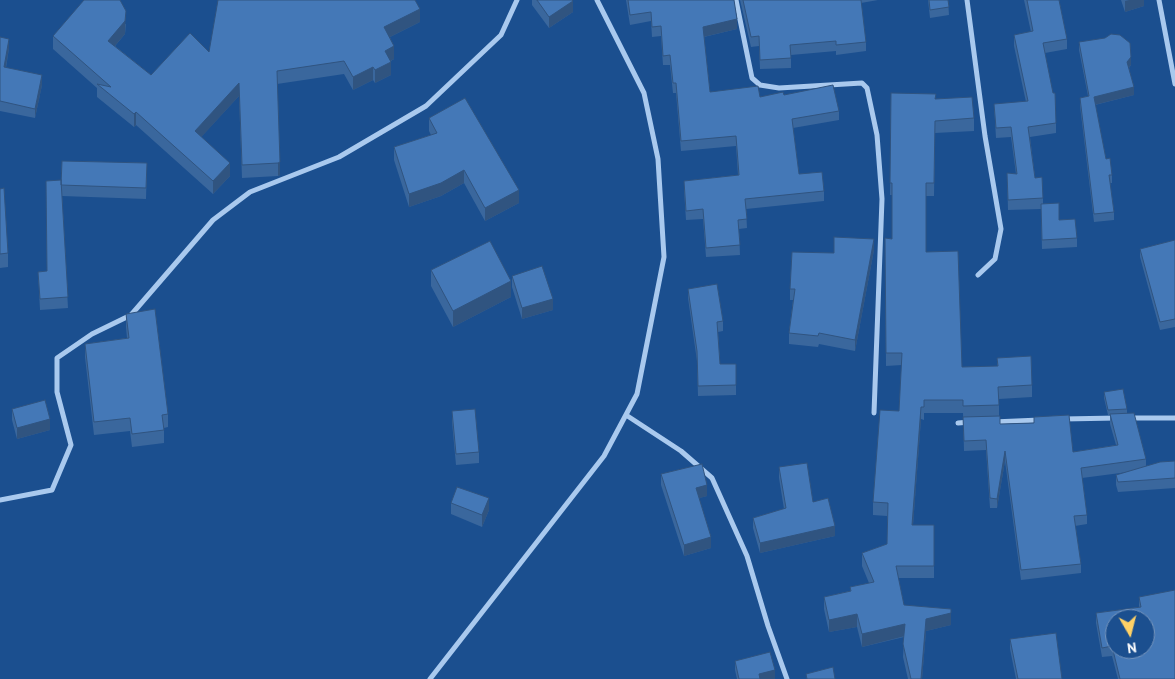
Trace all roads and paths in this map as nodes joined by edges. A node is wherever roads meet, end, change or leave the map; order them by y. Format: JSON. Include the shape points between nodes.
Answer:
{"nodes":[{"id":1,"x":517,"y":0,"type":"edge"},
{"id":2,"x":597,"y":0,"type":"edge"},
{"id":3,"x":736,"y":0,"type":"edge"},
{"id":4,"x":967,"y":0,"type":"edge"},
{"id":5,"x":1159,"y":0,"type":"edge"},
{"id":6,"x":1175,"y":84,"type":"edge"},
{"id":7,"x":978,"y":275,"type":"dead end"},
{"id":8,"x":874,"y":413,"type":"dead end"},
{"id":9,"x":626,"y":415,"type":"junction"},
{"id":10,"x":1175,"y":418,"type":"edge"},
{"id":11,"x":1048,"y":420,"type":"edge"},
{"id":12,"x":1058,"y":420,"type":"edge"},
{"id":13,"x":976,"y":422,"type":"edge"},
{"id":14,"x":984,"y":422,"type":"edge"},
{"id":15,"x":958,"y":423,"type":"dead end"},
{"id":16,"x":0,"y":500,"type":"edge"},
{"id":17,"x":430,"y":679,"type":"edge"},
{"id":18,"x":787,"y":679,"type":"edge"}],
"edges":[{"from":1,"to":16,"type":"street","via":[[501,35],[426,106],[340,157],[250,192],[213,220],[132,315],[92,334],[58,358],[57,392],[71,445],[52,490]]},
{"from":2,"to":9,"type":"street","via":[[644,93],[658,159],[664,257],[637,394]]},
{"from":3,"to":8,"type":"street","via":[[752,78],[760,86],[779,88],[862,83],[867,88],[878,135],[882,200]]},
{"from":4,"to":7,"type":"street","via":[[1001,229],[995,259]]},
{"from":5,"to":6,"type":"street"},
{"from":9,"to":17,"type":"street","via":[[604,456]]},
{"from":9,"to":18,"type":"street","via":[[681,451],[712,478],[747,556]]},
{"from":10,"to":12,"type":"street"},
{"from":11,"to":14,"type":"street"},
{"from":13,"to":15,"type":"street"}]}
